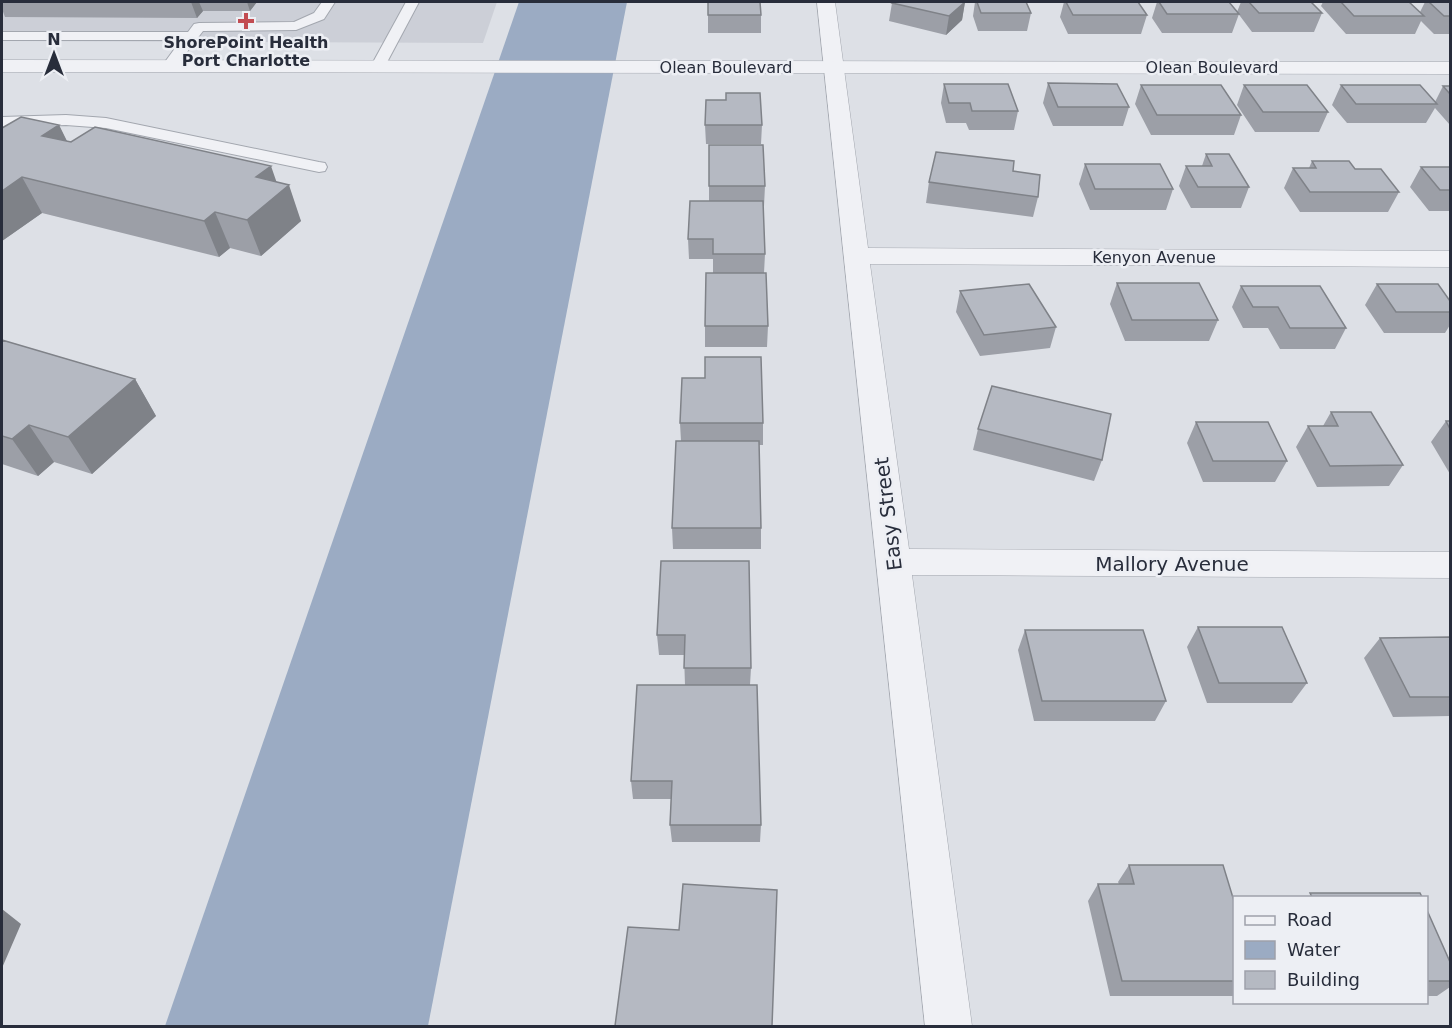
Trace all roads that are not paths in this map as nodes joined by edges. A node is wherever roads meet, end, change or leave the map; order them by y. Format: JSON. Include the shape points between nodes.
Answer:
{"nodes":[{"id":1,"x":328,"y":2,"type":"edge"},
{"id":2,"x":412,"y":2,"type":"edge"},
{"id":3,"x":826,"y":2,"type":"edge"},
{"id":4,"x":2,"y":36,"type":"edge"},
{"id":5,"x":192,"y":36,"type":"junction"},
{"id":6,"x":2,"y":66,"type":"edge"},
{"id":7,"x":169,"y":66,"type":"junction"},
{"id":8,"x":378,"y":66,"type":"junction"},
{"id":9,"x":834,"y":67,"type":"junction"},
{"id":10,"x":1450,"y":68,"type":"edge"},
{"id":11,"x":2,"y":122,"type":"edge"},
{"id":12,"x":319,"y":167,"type":"dead end"},
{"id":13,"x":857,"y":256,"type":"junction"},
{"id":14,"x":1450,"y":259,"type":"edge"},
{"id":15,"x":893,"y":562,"type":"junction"},
{"id":16,"x":1450,"y":566,"type":"edge"},
{"id":17,"x":949,"y":1026,"type":"edge"}],
"edges":[{"from":1,"to":5,"type":"lane","via":[[319,16],[296,26],[199,27]]},
{"from":2,"to":8,"type":"lane"},
{"from":3,"to":9,"type":"street","name":"Easy Street"},
{"from":4,"to":5,"type":"lane"},
{"from":5,"to":7,"type":"lane"},
{"from":6,"to":7,"type":"street","name":"Olean Boulevard"},
{"from":7,"to":8,"type":"street","name":"Olean Boulevard"},
{"from":8,"to":9,"type":"street","name":"Olean Boulevard"},
{"from":9,"to":10,"type":"street","name":"Olean Boulevard"},
{"from":9,"to":13,"type":"street","name":"Easy Street"},
{"from":11,"to":12,"type":"lane","via":[[106,123]]},
{"from":13,"to":14,"type":"street","name":"Kenyon Avenue"},
{"from":13,"to":15,"type":"street","name":"Easy Street"},
{"from":15,"to":16,"type":"street","name":"Mallory Avenue"},
{"from":15,"to":17,"type":"street","name":"Easy Street"}]}
